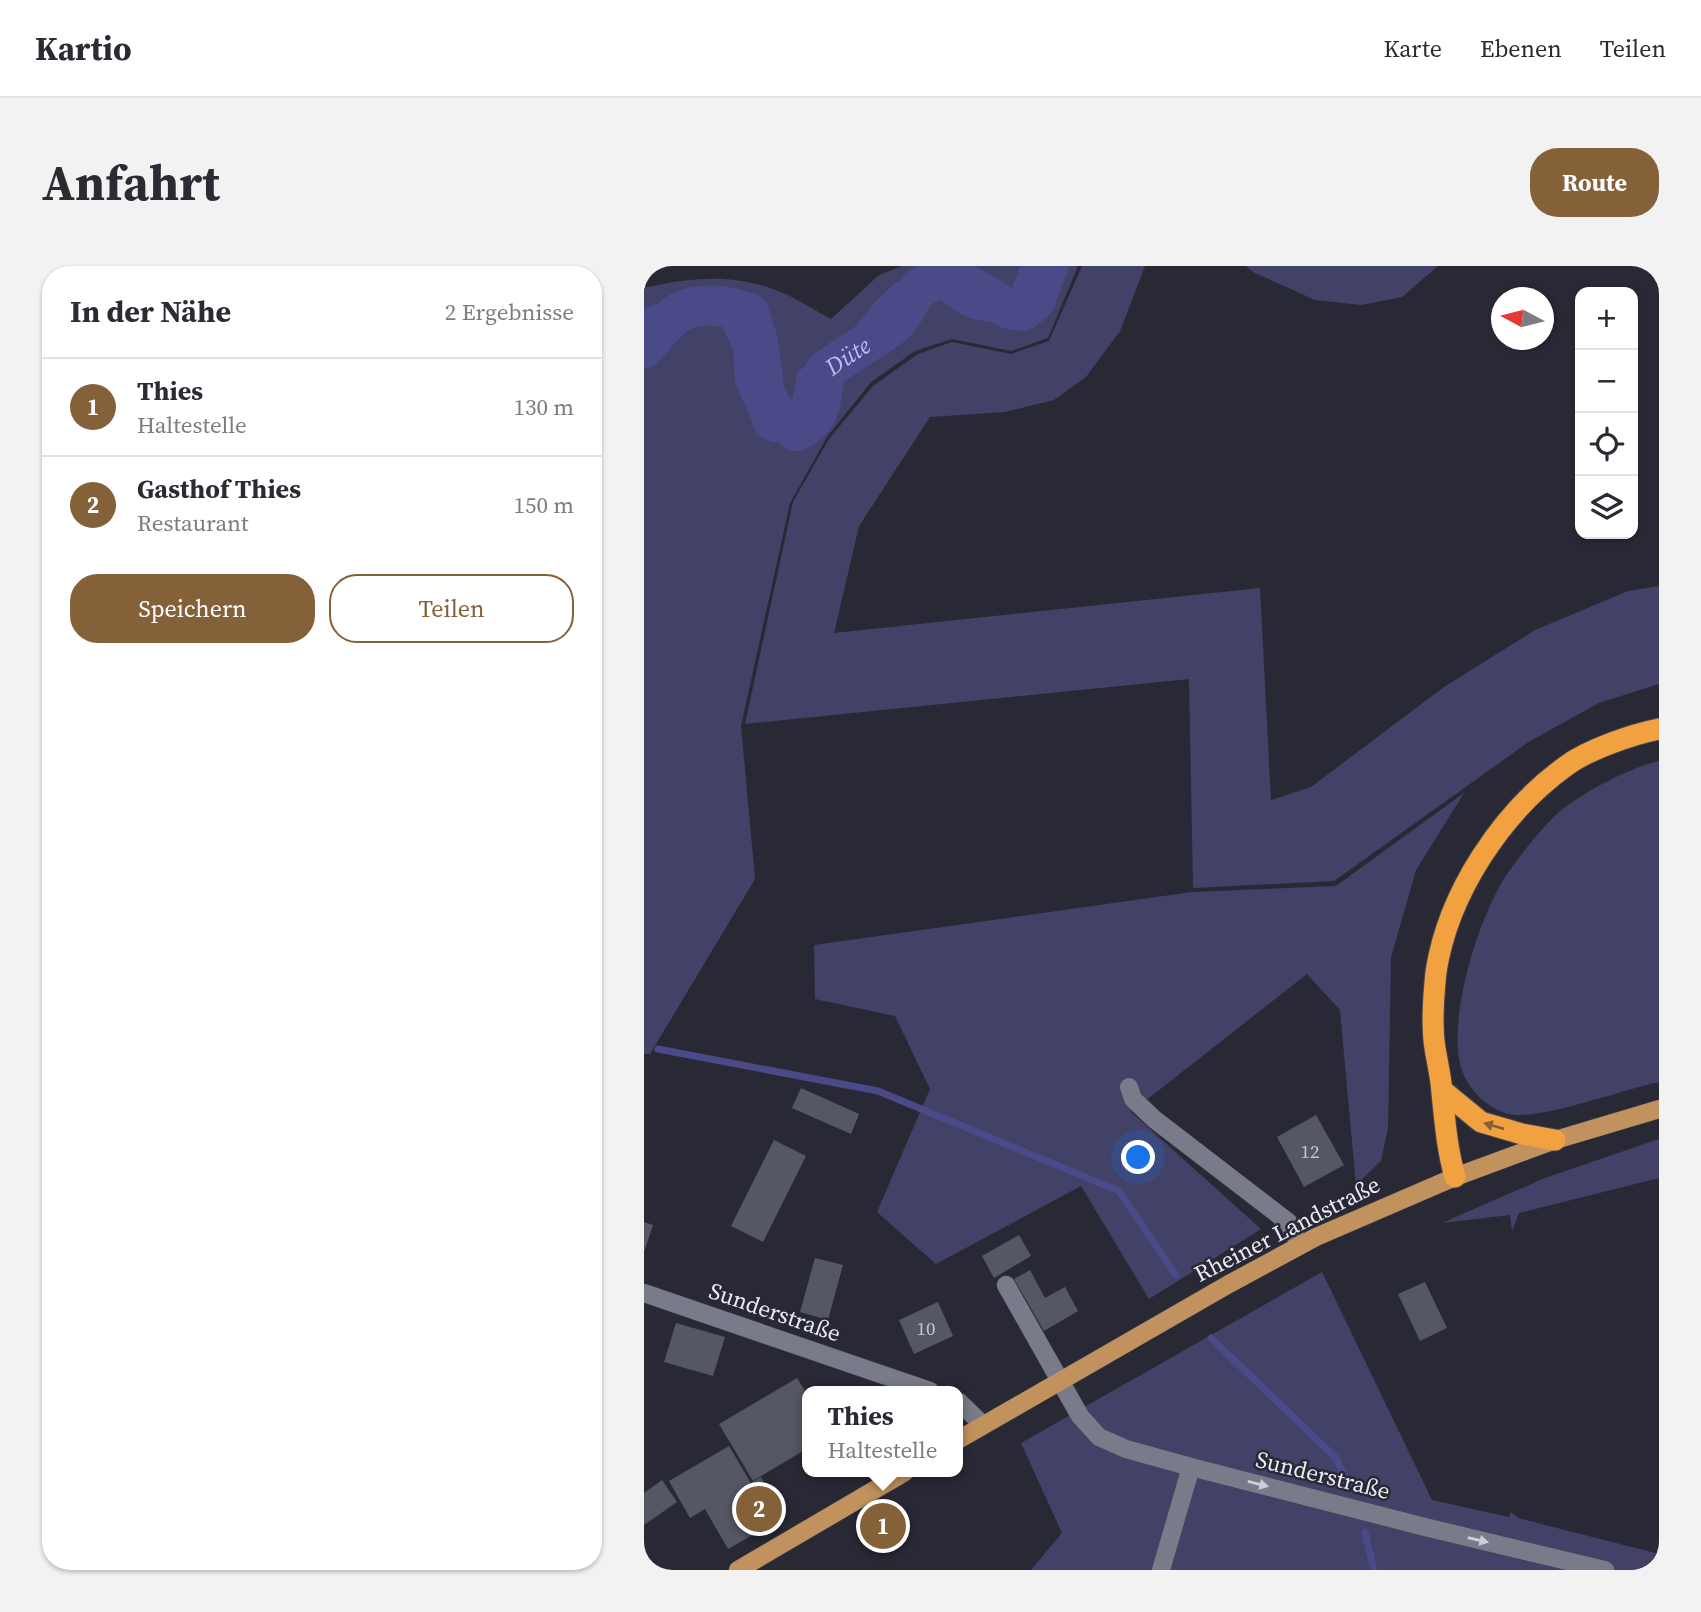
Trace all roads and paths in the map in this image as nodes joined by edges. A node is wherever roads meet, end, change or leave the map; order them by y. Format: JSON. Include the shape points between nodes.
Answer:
{"nodes":[{"id":1,"x":1659,"y":729,"type":"edge"},
{"id":2,"x":1129,"y":1087,"type":"dead end"},
{"id":3,"x":1442,"y":1090,"type":"junction"},
{"id":4,"x":1659,"y":1110,"type":"edge"},
{"id":5,"x":1555,"y":1140,"type":"junction"},
{"id":6,"x":1455,"y":1177,"type":"junction"},
{"id":7,"x":1300,"y":1245,"type":"junction"},
{"id":8,"x":1006,"y":1285,"type":"dead end"},
{"id":9,"x":644,"y":1293,"type":"edge"},
{"id":10,"x":1059,"y":1381,"type":"junction"},
{"id":11,"x":915,"y":1386,"type":"edge"},
{"id":12,"x":963,"y":1406,"type":"edge"},
{"id":13,"x":983,"y":1425,"type":"junction"},
{"id":14,"x":963,"y":1437,"type":"edge"},
{"id":15,"x":1191,"y":1467,"type":"junction"},
{"id":16,"x":896,"y":1477,"type":"edge"},
{"id":17,"x":738,"y":1570,"type":"edge"},
{"id":18,"x":1161,"y":1570,"type":"edge"},
{"id":19,"x":1605,"y":1570,"type":"edge"}],
"edges":[{"from":1,"to":3,"type":"highway","via":[[1567,764],[1507,821],[1476,863],[1452,914],[1436,971],[1434,1037]]},
{"from":2,"to":7,"type":"street","via":[[1133,1099],[1154,1119],[1288,1223]]},
{"from":5,"to":3,"type":"highway","one_way":true,"via":[[1481,1122]]},
{"from":3,"to":6,"type":"highway","via":[[1447,1151]]},
{"from":4,"to":5,"type":"main road","name":"Rheiner Landstraße"},
{"from":5,"to":6,"type":"main road","name":"Rheiner Landstraße"},
{"from":6,"to":7,"type":"main road","name":"Rheiner Landstraße"},
{"from":7,"to":10,"type":"main road","name":"Rheiner Landstraße"},
{"from":8,"to":10,"type":"street","name":"Sunderstraße"},
{"from":9,"to":11,"type":"street","name":"Sunderstraße"},
{"from":10,"to":13,"type":"main road","name":"Rheiner Landstraße"},
{"from":10,"to":15,"type":"street","name":"Sunderstraße","via":[[1099,1437]]},
{"from":12,"to":13,"type":"street"},
{"from":13,"to":14,"type":"main road","name":"Rheiner Landstraße"},
{"from":15,"to":18,"type":"street"},
{"from":15,"to":19,"type":"street","name":"Sunderstraße","one_way":true},
{"from":16,"to":17,"type":"main road"}]}
